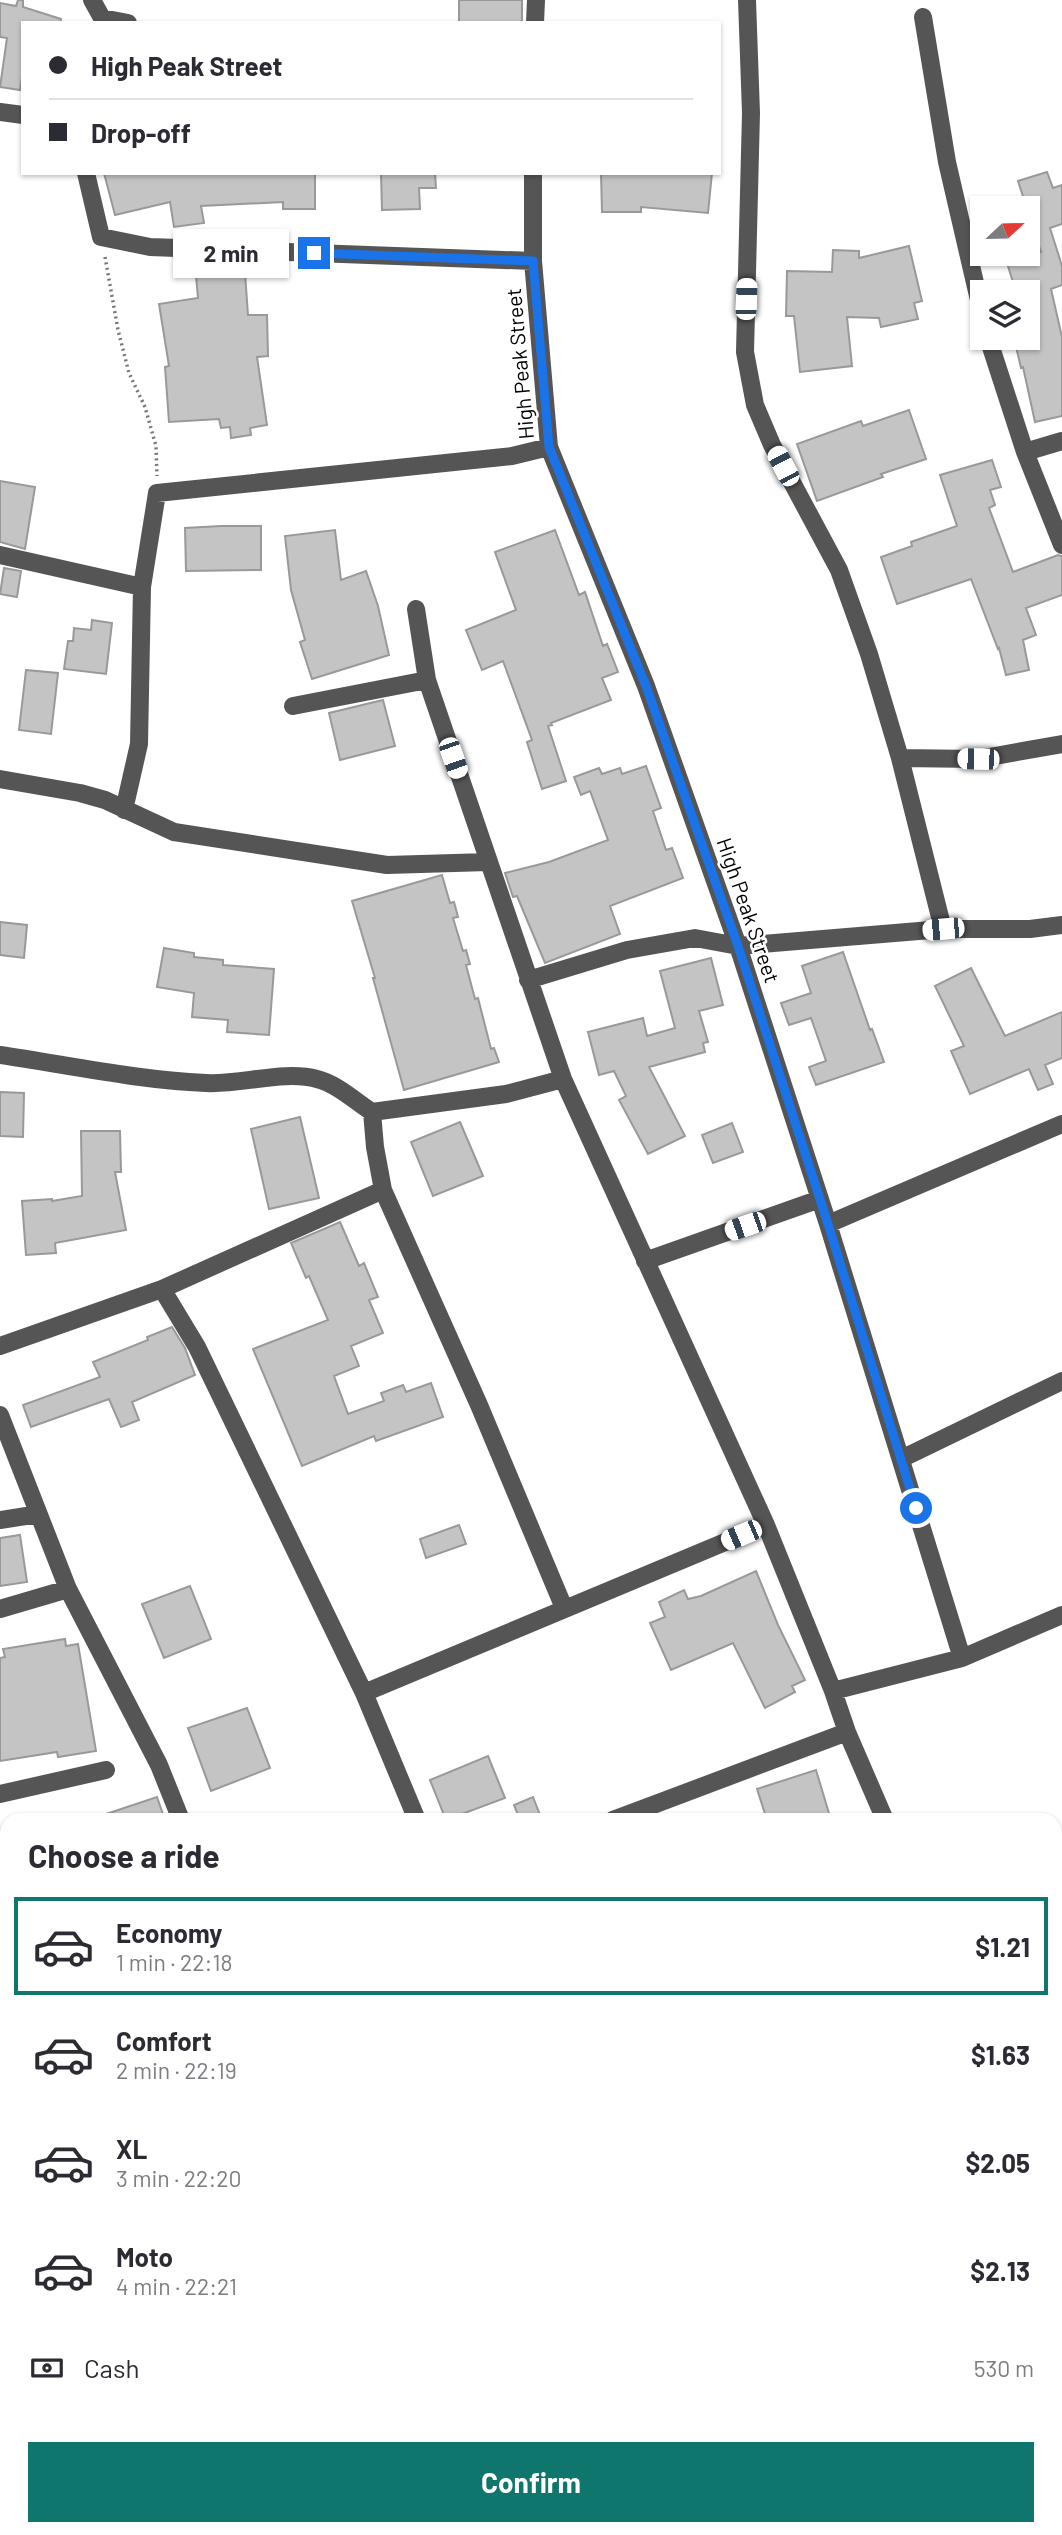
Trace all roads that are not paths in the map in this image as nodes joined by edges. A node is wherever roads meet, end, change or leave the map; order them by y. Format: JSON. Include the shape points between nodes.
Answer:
{"nodes":[{"id":1,"x":92,"y":0,"type":"edge"},
{"id":2,"x":537,"y":0,"type":"edge"},
{"id":3,"x":747,"y":0,"type":"edge"},
{"id":4,"x":923,"y":17,"type":"dead end"},
{"id":5,"x":99,"y":20,"type":"edge"},
{"id":6,"x":536,"y":21,"type":"edge"},
{"id":7,"x":0,"y":112,"type":"edge"},
{"id":8,"x":21,"y":115,"type":"edge"},
{"id":9,"x":86,"y":175,"type":"edge"},
{"id":10,"x":533,"y":175,"type":"edge"},
{"id":11,"x":533,"y":261,"type":"junction"},
{"id":12,"x":974,"y":280,"type":"edge"},
{"id":13,"x":992,"y":350,"type":"edge"},
{"id":14,"x":1062,"y":441,"type":"edge"},
{"id":15,"x":549,"y":447,"type":"junction"},
{"id":16,"x":1025,"y":452,"type":"junction"},
{"id":17,"x":1062,"y":545,"type":"edge"},
{"id":18,"x":0,"y":555,"type":"edge"},
{"id":19,"x":142,"y":587,"type":"junction"},
{"id":20,"x":416,"y":609,"type":"dead end"},
{"id":21,"x":427,"y":680,"type":"junction"},
{"id":22,"x":293,"y":706,"type":"dead end"},
{"id":23,"x":1062,"y":744,"type":"edge"},
{"id":24,"x":900,"y":758,"type":"junction"},
{"id":25,"x":0,"y":779,"type":"edge"},
{"id":26,"x":124,"y":810,"type":"junction"},
{"id":27,"x":488,"y":862,"type":"junction"},
{"id":28,"x":1062,"y":925,"type":"edge"},
{"id":29,"x":943,"y":929,"type":"junction"},
{"id":30,"x":738,"y":946,"type":"junction"},
{"id":31,"x":528,"y":980,"type":"junction"},
{"id":32,"x":0,"y":1055,"type":"edge"},
{"id":33,"x":563,"y":1079,"type":"junction"},
{"id":34,"x":372,"y":1112,"type":"junction"},
{"id":35,"x":1062,"y":1124,"type":"edge"},
{"id":36,"x":383,"y":1190,"type":"junction"},
{"id":37,"x":820,"y":1199,"type":"junction"},
{"id":38,"x":828,"y":1224,"type":"junction"},
{"id":39,"x":645,"y":1261,"type":"junction"},
{"id":40,"x":162,"y":1289,"type":"junction"},
{"id":41,"x":0,"y":1346,"type":"edge"},
{"id":42,"x":1062,"y":1381,"type":"edge"},
{"id":43,"x":0,"y":1415,"type":"edge"},
{"id":44,"x":901,"y":1459,"type":"junction"},
{"id":45,"x":39,"y":1514,"type":"junction"},
{"id":46,"x":0,"y":1520,"type":"edge"},
{"id":47,"x":766,"y":1525,"type":"junction"},
{"id":48,"x":68,"y":1589,"type":"junction"},
{"id":49,"x":564,"y":1608,"type":"junction"},
{"id":50,"x":0,"y":1609,"type":"edge"},
{"id":51,"x":1062,"y":1615,"type":"edge"},
{"id":52,"x":962,"y":1658,"type":"junction"},
{"id":53,"x":833,"y":1691,"type":"junction"},
{"id":54,"x":364,"y":1693,"type":"junction"},
{"id":55,"x":847,"y":1732,"type":"junction"},
{"id":56,"x":106,"y":1770,"type":"dead end"},
{"id":57,"x":0,"y":1794,"type":"edge"},
{"id":58,"x":178,"y":1813,"type":"edge"},
{"id":59,"x":414,"y":1813,"type":"edge"},
{"id":60,"x":632,"y":1813,"type":"edge"},
{"id":61,"x":882,"y":1813,"type":"edge"}],
"edges":[{"from":1,"to":5,"type":"street"},
{"from":2,"to":6,"type":"street"},
{"from":3,"to":24,"type":"street","via":[[751,113],[745,352],[755,405],[839,570]]},
{"from":4,"to":12,"type":"street","via":[[947,162]]},
{"from":7,"to":8,"type":"street"},
{"from":9,"to":11,"type":"street","via":[[101,237],[150,247]]},
{"from":10,"to":11,"type":"street","name":"High Peak Street"},
{"from":11,"to":15,"type":"street","name":"High Peak Street"},
{"from":13,"to":16,"type":"street"},
{"from":14,"to":16,"type":"street"},
{"from":15,"to":19,"type":"street","via":[[512,456],[157,493]]},
{"from":15,"to":30,"type":"street","name":"High Peak Street","via":[[646,686]]},
{"from":16,"to":17,"type":"street"},
{"from":18,"to":19,"type":"street"},
{"from":19,"to":26,"type":"street","via":[[139,744]]},
{"from":20,"to":21,"type":"street"},
{"from":21,"to":22,"type":"street"},
{"from":21,"to":27,"type":"street"},
{"from":23,"to":24,"type":"street","via":[[978,759]]},
{"from":24,"to":29,"type":"street"},
{"from":25,"to":26,"type":"street","via":[[80,793]]},
{"from":26,"to":27,"type":"street","via":[[174,832],[387,865]]},
{"from":27,"to":31,"type":"street"},
{"from":28,"to":29,"type":"street"},
{"from":29,"to":30,"type":"street"},
{"from":30,"to":31,"type":"street","via":[[695,938],[627,950]]},
{"from":30,"to":37,"type":"street","name":"High Peak Street"},
{"from":31,"to":33,"type":"street"},
{"from":32,"to":34,"type":"street","via":[[207,1084],[297,1076],[318,1079]]},
{"from":33,"to":34,"type":"street","via":[[506,1094]]},
{"from":33,"to":39,"type":"street"},
{"from":34,"to":36,"type":"street"},
{"from":35,"to":38,"type":"street"},
{"from":36,"to":40,"type":"street"},
{"from":36,"to":49,"type":"street"},
{"from":37,"to":38,"type":"street","name":"High Peak Street"},
{"from":37,"to":39,"type":"street"},
{"from":38,"to":44,"type":"street","name":"High Peak Street"},
{"from":39,"to":47,"type":"street"},
{"from":40,"to":41,"type":"street"},
{"from":40,"to":54,"type":"street","via":[[197,1347]]},
{"from":42,"to":44,"type":"street"},
{"from":43,"to":45,"type":"street"},
{"from":44,"to":52,"type":"street","name":"High Peak Street"},
{"from":45,"to":46,"type":"street"},
{"from":45,"to":48,"type":"street"},
{"from":47,"to":49,"type":"street"},
{"from":47,"to":53,"type":"street"},
{"from":48,"to":50,"type":"street"},
{"from":48,"to":58,"type":"street","via":[[159,1765]]},
{"from":49,"to":54,"type":"street"},
{"from":51,"to":52,"type":"street"},
{"from":52,"to":53,"type":"street"},
{"from":53,"to":55,"type":"street"},
{"from":54,"to":59,"type":"street"},
{"from":55,"to":60,"type":"street"},
{"from":55,"to":61,"type":"street"},
{"from":56,"to":57,"type":"street"}]}
